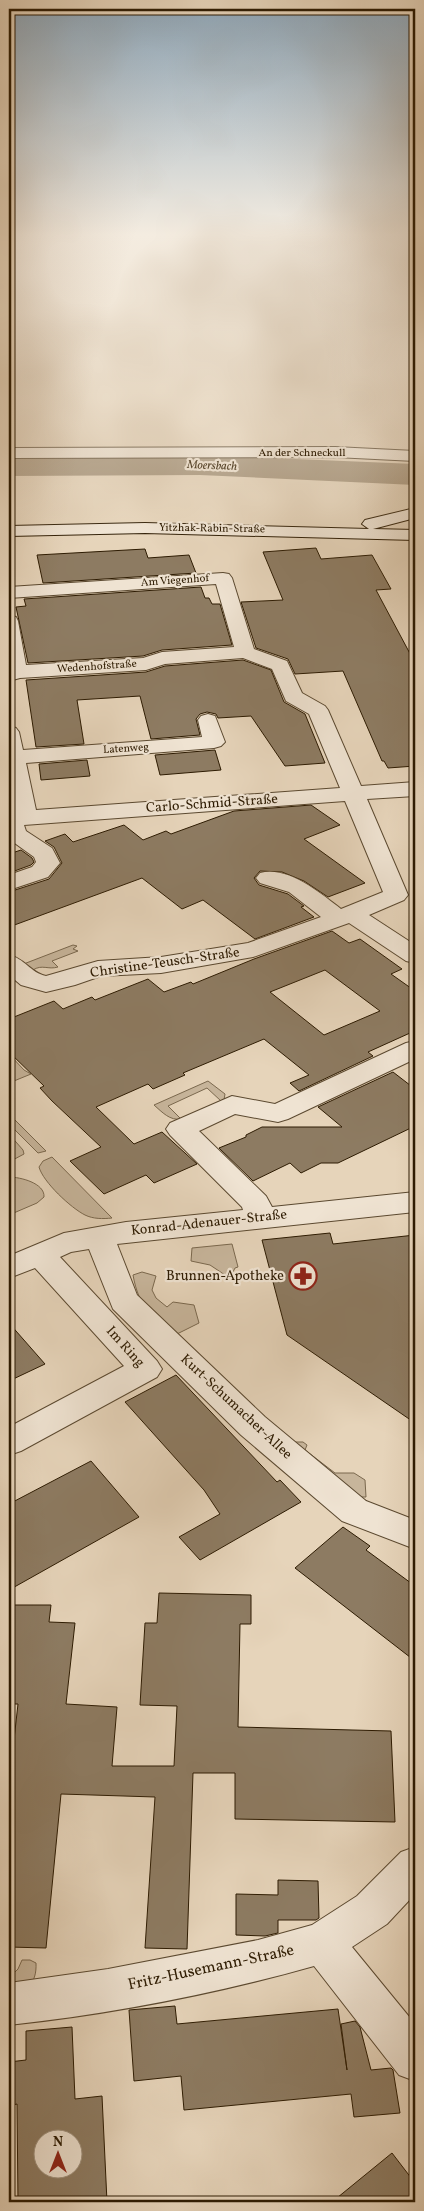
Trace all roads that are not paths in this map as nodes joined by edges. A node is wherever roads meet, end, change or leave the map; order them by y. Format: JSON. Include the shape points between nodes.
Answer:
{"nodes":[{"id":1,"x":9,"y":453,"type":"edge"},
{"id":2,"x":415,"y":456,"type":"edge"},
{"id":3,"x":415,"y":513,"type":"edge"},
{"id":4,"x":9,"y":531,"type":"edge"},
{"id":5,"x":330,"y":532,"type":"junction"},
{"id":6,"x":415,"y":535,"type":"edge"},
{"id":7,"x":9,"y":592,"type":"edge"},
{"id":8,"x":9,"y":621,"type":"edge"},
{"id":9,"x":245,"y":652,"type":"junction"},
{"id":10,"x":13,"y":674,"type":"edge"},
{"id":11,"x":208,"y":720,"type":"dead end"},
{"id":12,"x":9,"y":732,"type":"edge"},
{"id":13,"x":13,"y":759,"type":"edge"},
{"id":14,"x":415,"y":789,"type":"edge"},
{"id":15,"x":353,"y":793,"type":"junction"},
{"id":16,"x":15,"y":818,"type":"edge"},
{"id":17,"x":268,"y":878,"type":"dead end"},
{"id":18,"x":9,"y":883,"type":"edge"},
{"id":19,"x":345,"y":916,"type":"junction"},
{"id":20,"x":415,"y":956,"type":"edge"},
{"id":21,"x":9,"y":962,"type":"edge"},
{"id":22,"x":415,"y":1049,"type":"edge"},
{"id":23,"x":415,"y":1202,"type":"edge"},
{"id":24,"x":260,"y":1218,"type":"junction"},
{"id":25,"x":99,"y":1237,"type":"junction"},
{"id":26,"x":39,"y":1254,"type":"junction"},
{"id":27,"x":9,"y":1268,"type":"edge"},
{"id":28,"x":9,"y":1442,"type":"edge"},
{"id":29,"x":415,"y":1535,"type":"edge"},
{"id":30,"x":415,"y":1866,"type":"edge"},
{"id":31,"x":322,"y":1943,"type":"junction"},
{"id":32,"x":9,"y":2004,"type":"edge"},
{"id":33,"x":415,"y":2059,"type":"edge"}],
"edges":[{"from":1,"to":2,"type":"street","name":"An der Schneckull","via":[[335,452]]},
{"from":3,"to":5,"type":"street"},
{"from":4,"to":5,"type":"street","name":"Yitzhak-Rabin-Straße","via":[[145,528]]},
{"from":5,"to":6,"type":"street","name":"Yitzhak-Rabin-Straße"},
{"from":7,"to":9,"type":"street","name":"Am Viegenhof","via":[[223,578]]},
{"from":8,"to":10,"type":"street"},
{"from":9,"to":10,"type":"street","name":"Wedenhofstraße","via":[[162,658],[146,664]]},
{"from":9,"to":15,"type":"street","via":[[280,665],[293,697],[318,710]]},
{"from":11,"to":13,"type":"street","name":"Latenweg","via":[[214,742]]},
{"from":12,"to":13,"type":"street"},
{"from":13,"to":16,"type":"street"},
{"from":14,"to":15,"type":"street","name":"Carlo-Schmid-Straße"},
{"from":15,"to":16,"type":"street","name":"Carlo-Schmid-Straße"},
{"from":15,"to":19,"type":"street","name":"Christine-Teusch-Straße","via":[[396,895]]},
{"from":16,"to":18,"type":"street","via":[[16,834],[44,853],[48,864],[40,872]]},
{"from":17,"to":19,"type":"street","via":[[296,887]]},
{"from":19,"to":20,"type":"street"},
{"from":19,"to":21,"type":"street","name":"Christine-Teusch-Straße","via":[[252,950],[161,965],[98,969],[46,984],[30,980]]},
{"from":22,"to":24,"type":"street","via":[[278,1113],[232,1105],[180,1128],[256,1203]]},
{"from":23,"to":24,"type":"street","name":"Konrad-Adenauer-Straße"},
{"from":24,"to":25,"type":"street","name":"Konrad-Adenauer-Straße"},
{"from":25,"to":26,"type":"street","name":"Konrad-Adenauer-Straße","via":[[64,1242]]},
{"from":25,"to":29,"type":"street","name":"Kurt-Schumacher-Allee","via":[[124,1301],[253,1426],[354,1511]]},
{"from":26,"to":27,"type":"street","name":"Konrad-Adenauer-Straße"},
{"from":26,"to":28,"type":"street","name":"Im Ring","via":[[146,1370]]},
{"from":30,"to":31,"type":"street","name":"Fritz-Husemann-Straße","via":[[372,1910]]},
{"from":31,"to":32,"type":"street","name":"Fritz-Husemann-Straße","via":[[258,1961],[108,1990]]},
{"from":31,"to":33,"type":"street"}]}
